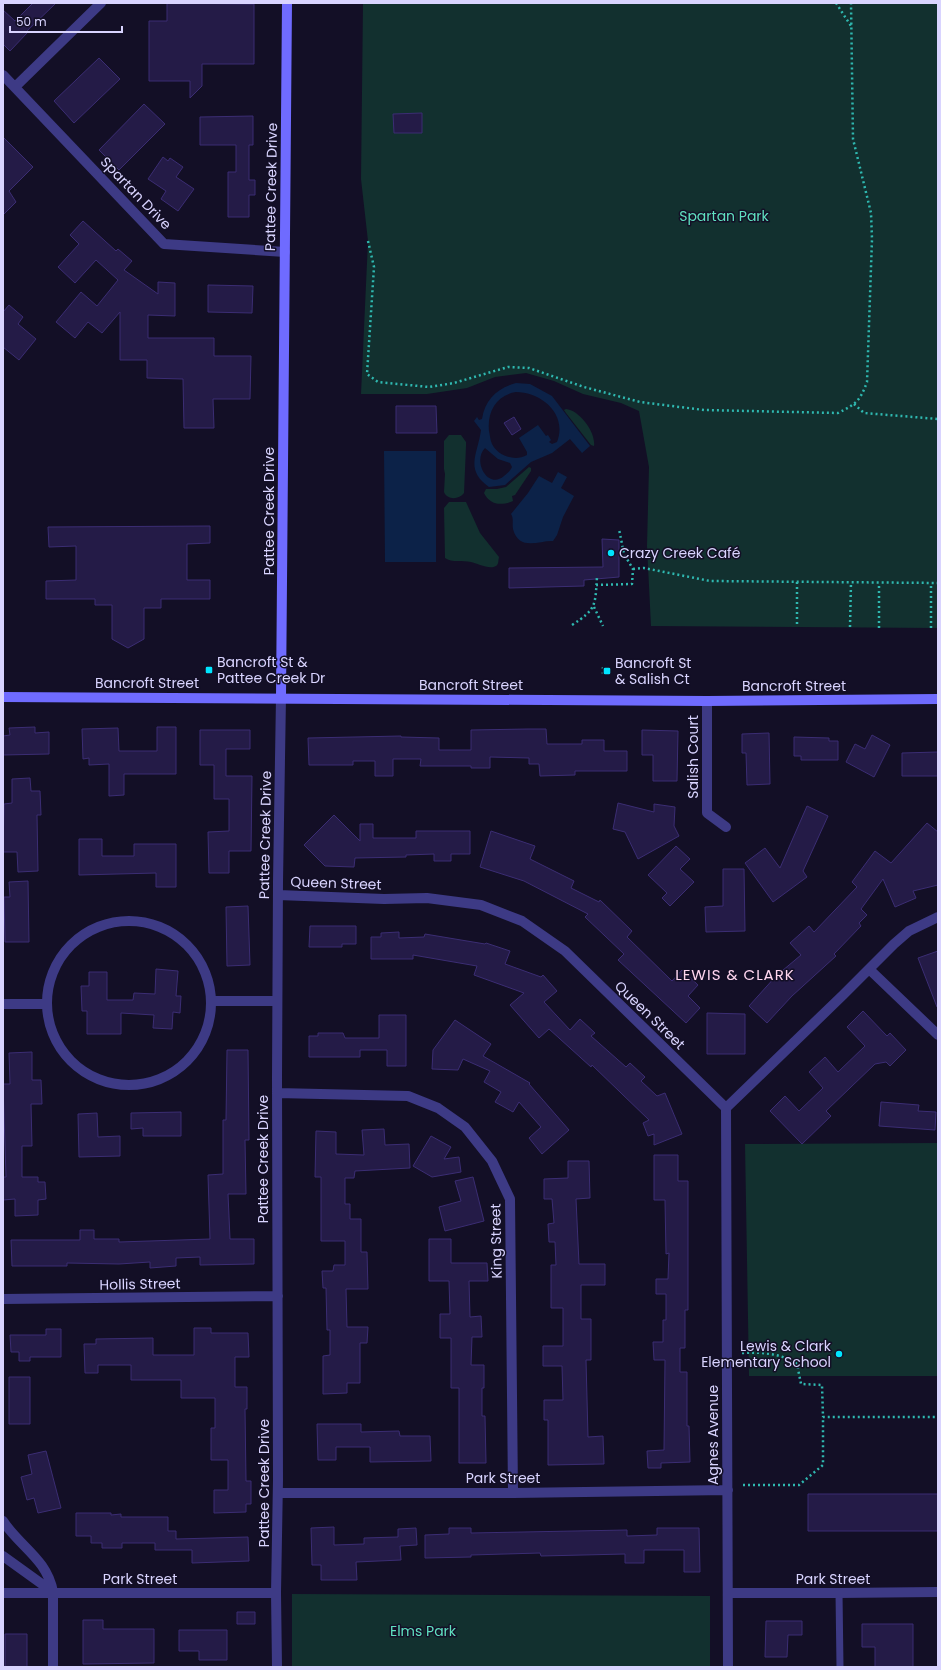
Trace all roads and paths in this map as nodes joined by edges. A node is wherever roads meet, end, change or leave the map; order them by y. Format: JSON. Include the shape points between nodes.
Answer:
{"nodes":[{"id":1,"x":101,"y":3,"type":"edge"},
{"id":2,"x":287,"y":3,"type":"edge"},
{"id":3,"x":836,"y":3,"type":"edge"},
{"id":4,"x":851,"y":3,"type":"edge"},
{"id":5,"x":851,"y":27,"type":"junction"},
{"id":6,"x":3,"y":75,"type":"edge"},
{"id":7,"x":15,"y":87,"type":"junction"},
{"id":8,"x":368,"y":241,"type":"dead end"},
{"id":9,"x":285,"y":252,"type":"junction"},
{"id":10,"x":854,"y":404,"type":"junction"},
{"id":11,"x":938,"y":419,"type":"edge"},
{"id":12,"x":619,"y":530,"type":"dead end"},
{"id":13,"x":633,"y":569,"type":"junction"},
{"id":14,"x":597,"y":577,"type":"dead end"},
{"id":15,"x":797,"y":582,"type":"junction"},
{"id":16,"x":851,"y":582,"type":"junction"},
{"id":17,"x":879,"y":583,"type":"junction"},
{"id":18,"x":938,"y":583,"type":"edge"},
{"id":19,"x":931,"y":584,"type":"junction"},
{"id":20,"x":596,"y":585,"type":"junction"},
{"id":21,"x":594,"y":607,"type":"junction"},
{"id":22,"x":572,"y":626,"type":"dead end"},
{"id":23,"x":603,"y":626,"type":"dead end"},
{"id":24,"x":797,"y":627,"type":"dead end"},
{"id":25,"x":850,"y":627,"type":"dead end"},
{"id":26,"x":879,"y":628,"type":"dead end"},
{"id":27,"x":931,"y":628,"type":"dead end"},
{"id":28,"x":262,"y":665,"type":"dead end"},
{"id":29,"x":268,"y":665,"type":"dead end"},
{"id":30,"x":603,"y":667,"type":"dead end"},
{"id":31,"x":603,"y":677,"type":"dead end"},
{"id":32,"x":3,"y":697,"type":"edge"},
{"id":33,"x":281,"y":697,"type":"junction"},
{"id":34,"x":938,"y":699,"type":"edge"},
{"id":35,"x":707,"y":701,"type":"junction"},
{"id":36,"x":726,"y":827,"type":"dead end"},
{"id":37,"x":278,"y":895,"type":"junction"},
{"id":38,"x":938,"y":917,"type":"edge"},
{"id":39,"x":869,"y":969,"type":"junction"},
{"id":40,"x":211,"y":1001,"type":"junction"},
{"id":41,"x":277,"y":1001,"type":"junction"},
{"id":42,"x":3,"y":1004,"type":"edge"},
{"id":43,"x":47,"y":1004,"type":"junction"},
{"id":44,"x":938,"y":1035,"type":"edge"},
{"id":45,"x":277,"y":1093,"type":"junction"},
{"id":46,"x":726,"y":1108,"type":"junction"},
{"id":47,"x":278,"y":1296,"type":"junction"},
{"id":48,"x":3,"y":1299,"type":"edge"},
{"id":49,"x":742,"y":1353,"type":"dead end"},
{"id":50,"x":823,"y":1417,"type":"junction"},
{"id":51,"x":938,"y":1417,"type":"edge"},
{"id":52,"x":743,"y":1485,"type":"dead end"},
{"id":53,"x":728,"y":1490,"type":"junction"},
{"id":54,"x":278,"y":1493,"type":"junction"},
{"id":55,"x":513,"y":1493,"type":"junction"},
{"id":56,"x":3,"y":1521,"type":"edge"},
{"id":57,"x":3,"y":1556,"type":"edge"},
{"id":58,"x":53,"y":1592,"type":"junction"},
{"id":59,"x":938,"y":1592,"type":"edge"},
{"id":60,"x":3,"y":1593,"type":"edge"},
{"id":61,"x":276,"y":1593,"type":"junction"},
{"id":62,"x":728,"y":1593,"type":"junction"},
{"id":63,"x":839,"y":1593,"type":"junction"},
{"id":64,"x":53,"y":1667,"type":"edge"},
{"id":65,"x":277,"y":1667,"type":"edge"},
{"id":66,"x":728,"y":1667,"type":"edge"},
{"id":67,"x":840,"y":1667,"type":"edge"}],
"edges":[{"from":1,"to":7,"type":"street"},
{"from":2,"to":9,"type":"street","name":"Pattee Creek Drive"},
{"from":3,"to":5,"type":"path"},
{"from":4,"to":5,"type":"path"},
{"from":5,"to":10,"type":"path","via":[[853,138],[871,213],[872,239],[867,382],[861,397]]},
{"from":6,"to":7,"type":"street","name":"Spartan Drive"},
{"from":7,"to":9,"type":"street","name":"Spartan Drive","via":[[164,244]]},
{"from":8,"to":10,"type":"path","via":[[374,267],[367,374],[378,382],[429,386],[454,383],[508,367],[529,368],[584,387],[640,402],[704,410],[838,413]]},
{"from":9,"to":33,"type":"street","name":"Pattee Creek Drive"},
{"from":10,"to":11,"type":"path","via":[[864,413]]},
{"from":12,"to":13,"type":"path","via":[[624,554]]},
{"from":13,"to":15,"type":"path","via":[[644,568],[710,581]]},
{"from":13,"to":20,"type":"path","via":[[632,584]]},
{"from":14,"to":20,"type":"path"},
{"from":15,"to":16,"type":"path"},
{"from":15,"to":24,"type":"path"},
{"from":16,"to":17,"type":"path"},
{"from":16,"to":25,"type":"path"},
{"from":17,"to":19,"type":"path"},
{"from":17,"to":26,"type":"path"},
{"from":18,"to":19,"type":"path"},
{"from":19,"to":27,"type":"path"},
{"from":20,"to":21,"type":"path"},
{"from":21,"to":22,"type":"path"},
{"from":21,"to":23,"type":"path"},
{"from":28,"to":29,"type":"path"},
{"from":30,"to":31,"type":"path"},
{"from":32,"to":33,"type":"street","name":"Bancroft Street"},
{"from":33,"to":35,"type":"street","name":"Bancroft Street"},
{"from":33,"to":37,"type":"street","name":"Pattee Creek Drive"},
{"from":34,"to":35,"type":"street","name":"Bancroft Street"},
{"from":35,"to":36,"type":"street","name":"Salish Court","via":[[707,813]]},
{"from":37,"to":41,"type":"street","name":"Pattee Creek Drive"},
{"from":37,"to":46,"type":"street","name":"Queen Street","via":[[427,898],[481,905],[522,921],[565,951]]},
{"from":38,"to":39,"type":"street","via":[[909,931]]},
{"from":39,"to":44,"type":"street"},
{"from":39,"to":46,"type":"street"},
{"from":40,"to":41,"type":"street"},
{"from":40,"to":43,"type":"street","via":[[203,968],[184,942],[152,924],[123,921],[95,928],[70,946],[57,963]]},
{"from":40,"to":43,"type":"street","via":[[204,1035],[189,1058],[163,1077],[132,1085],[114,1084],[97,1079],[73,1063],[55,1039]]},
{"from":41,"to":45,"type":"street","name":"Pattee Creek Drive"},
{"from":42,"to":43,"type":"street"},
{"from":45,"to":47,"type":"street","name":"Pattee Creek Drive"},
{"from":45,"to":55,"type":"street","name":"King Street","via":[[408,1096],[438,1108],[465,1127],[492,1161],[510,1199]]},
{"from":46,"to":53,"type":"street","name":"Agnes Avenue"},
{"from":47,"to":48,"type":"street","name":"Hollis Street"},
{"from":47,"to":54,"type":"street","name":"Pattee Creek Drive"},
{"from":49,"to":50,"type":"path","via":[[764,1352],[788,1358],[797,1364],[801,1384],[822,1385]]},
{"from":50,"to":51,"type":"path"},
{"from":50,"to":52,"type":"path","via":[[823,1465],[799,1485]]},
{"from":53,"to":55,"type":"street","name":"Park Street"},
{"from":53,"to":62,"type":"street","name":"Agnes Avenue"},
{"from":54,"to":55,"type":"street","name":"Park Street"},
{"from":54,"to":61,"type":"street","name":"Pattee Creek Drive"},
{"from":56,"to":58,"type":"street","via":[[43,1566]]},
{"from":57,"to":58,"type":"street"},
{"from":58,"to":60,"type":"street","name":"Park Street"},
{"from":58,"to":61,"type":"street","name":"Park Street"},
{"from":58,"to":64,"type":"street"},
{"from":59,"to":63,"type":"street","name":"Park Street"},
{"from":61,"to":65,"type":"street","name":"Pattee Creek Drive"},
{"from":62,"to":63,"type":"street","name":"Park Street"},
{"from":62,"to":66,"type":"street","name":"Agnes Avenue"},
{"from":63,"to":67,"type":"lane"}]}
